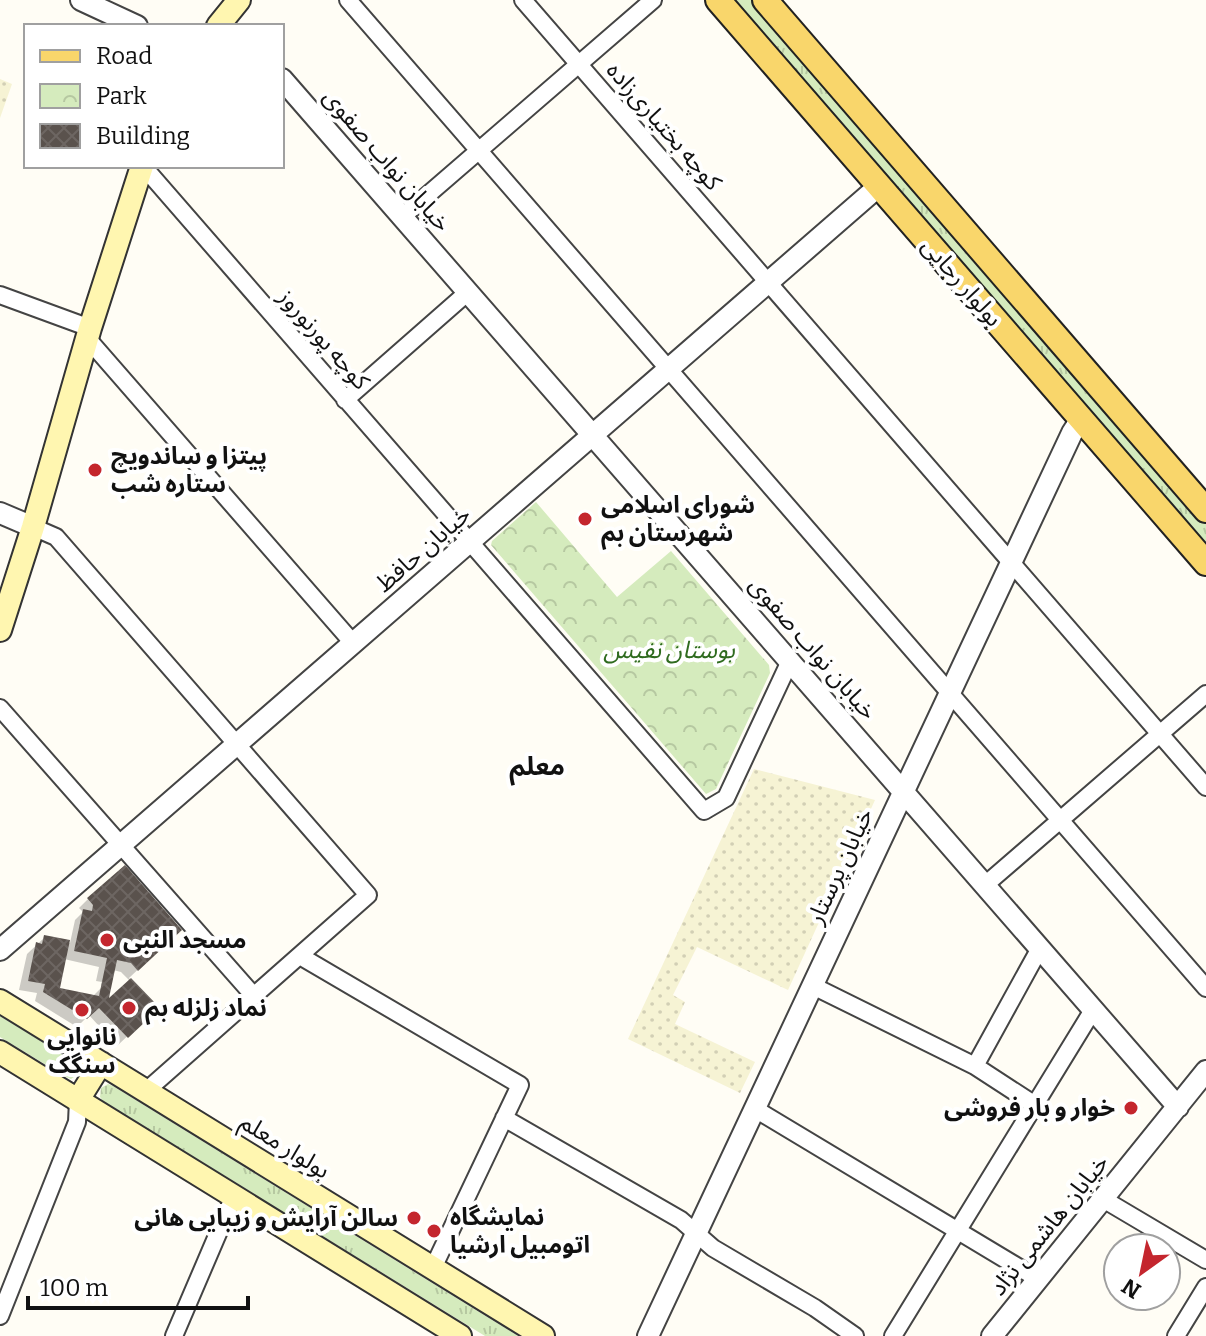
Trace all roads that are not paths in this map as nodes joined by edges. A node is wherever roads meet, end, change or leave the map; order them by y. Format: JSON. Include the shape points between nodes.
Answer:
{"nodes":[{"id":1,"x":81,"y":0,"type":"edge"},
{"id":2,"x":348,"y":0,"type":"edge"},
{"id":3,"x":523,"y":0,"type":"edge"},
{"id":4,"x":653,"y":0,"type":"edge"},
{"id":5,"x":718,"y":0,"type":"edge"},
{"id":6,"x":765,"y":0,"type":"edge"},
{"id":7,"x":133,"y":24,"type":"edge"},
{"id":8,"x":578,"y":64,"type":"junction"},
{"id":9,"x":284,"y":81,"type":"edge"},
{"id":10,"x":478,"y":151,"type":"junction"},
{"id":11,"x":142,"y":168,"type":"edge"},
{"id":12,"x":145,"y":168,"type":"edge"},
{"id":13,"x":879,"y":186,"type":"junction"},
{"id":14,"x":402,"y":217,"type":"junction"},
{"id":15,"x":1008,"y":282,"type":"junction"},
{"id":16,"x":768,"y":283,"type":"junction"},
{"id":17,"x":468,"y":292,"type":"junction"},
{"id":18,"x":0,"y":295,"type":"edge"},
{"id":19,"x":982,"y":305,"type":"junction"},
{"id":20,"x":88,"y":333,"type":"junction"},
{"id":21,"x":668,"y":369,"type":"junction"},
{"id":22,"x":345,"y":400,"type":"junction"},
{"id":23,"x":1081,"y":419,"type":"junction"},
{"id":24,"x":593,"y":435,"type":"junction"},
{"id":25,"x":1206,"y":510,"type":"edge"},
{"id":26,"x":0,"y":513,"type":"edge"},
{"id":27,"x":33,"y":527,"type":"junction"},
{"id":28,"x":470,"y":542,"type":"junction"},
{"id":29,"x":1011,"y":562,"type":"junction"},
{"id":30,"x":1206,"y":563,"type":"edge"},
{"id":31,"x":0,"y":630,"type":"edge"},
{"id":32,"x":353,"y":643,"type":"junction"},
{"id":33,"x":790,"y":661,"type":"junction"},
{"id":34,"x":949,"y":694,"type":"junction"},
{"id":35,"x":1206,"y":694,"type":"edge"},
{"id":36,"x":0,"y":708,"type":"edge"},
{"id":37,"x":1160,"y":734,"type":"junction"},
{"id":38,"x":236,"y":745,"type":"junction"},
{"id":39,"x":1206,"y":787,"type":"edge"},
{"id":40,"x":903,"y":792,"type":"junction"},
{"id":41,"x":1060,"y":821,"type":"junction"},
{"id":42,"x":121,"y":845,"type":"junction"},
{"id":43,"x":985,"y":885,"type":"junction"},
{"id":44,"x":1040,"y":948,"type":"junction"},
{"id":45,"x":0,"y":950,"type":"edge"},
{"id":46,"x":300,"y":956,"type":"junction"},
{"id":47,"x":813,"y":986,"type":"junction"},
{"id":48,"x":1206,"y":988,"type":"edge"},
{"id":49,"x":254,"y":996,"type":"junction"},
{"id":50,"x":0,"y":1001,"type":"edge"},
{"id":51,"x":1093,"y":1010,"type":"junction"},
{"id":52,"x":0,"y":1052,"type":"edge"},
{"id":53,"x":101,"y":1063,"type":"junction"},
{"id":54,"x":975,"y":1066,"type":"junction"},
{"id":55,"x":1206,"y":1071,"type":"edge"},
{"id":56,"x":146,"y":1091,"type":"junction"},
{"id":57,"x":78,"y":1100,"type":"junction"},
{"id":58,"x":1035,"y":1105,"type":"junction"},
{"id":59,"x":1178,"y":1107,"type":"junction"},
{"id":60,"x":755,"y":1109,"type":"junction"},
{"id":61,"x":504,"y":1118,"type":"junction"},
{"id":62,"x":234,"y":1196,"type":"junction"},
{"id":63,"x":1103,"y":1199,"type":"junction"},
{"id":64,"x":957,"y":1231,"type":"junction"},
{"id":65,"x":696,"y":1233,"type":"junction"},
{"id":66,"x":1206,"y":1260,"type":"edge"},
{"id":67,"x":433,"y":1268,"type":"junction"},
{"id":68,"x":1038,"y":1279,"type":"junction"},
{"id":69,"x":1206,"y":1287,"type":"edge"},
{"id":70,"x":0,"y":1316,"type":"edge"},
{"id":71,"x":1001,"y":1333,"type":"edge"},
{"id":72,"x":174,"y":1336,"type":"edge"},
{"id":73,"x":460,"y":1336,"type":"edge"},
{"id":74,"x":543,"y":1336,"type":"edge"},
{"id":75,"x":648,"y":1336,"type":"edge"},
{"id":76,"x":855,"y":1336,"type":"edge"},
{"id":77,"x":893,"y":1336,"type":"edge"},
{"id":78,"x":1176,"y":1336,"type":"edge"}],
"edges":[{"from":1,"to":7,"type":"street"},
{"from":2,"to":10,"type":"street"},
{"from":3,"to":8,"type":"street","name":"کوچه بختیاری‌زاده"},
{"from":4,"to":8,"type":"street"},
{"from":5,"to":13,"type":"main road","name":"بولوار رجایی"},
{"from":6,"to":15,"type":"main road","name":"بولوار رجایی"},
{"from":8,"to":10,"type":"street"},
{"from":8,"to":16,"type":"street","name":"کوچه بختیاری‌زاده"},
{"from":9,"to":14,"type":"street","name":"خیابان نواب صفوی"},
{"from":10,"to":14,"type":"street"},
{"from":10,"to":21,"type":"street"},
{"from":11,"to":20,"type":"main road"},
{"from":12,"to":22,"type":"street","name":"کوچه پورنوروز"},
{"from":13,"to":16,"type":"street","name":"خیابان حافظ"},
{"from":13,"to":19,"type":"main road","name":"بولوار رجایی"},
{"from":14,"to":17,"type":"street","name":"خیابان نواب صفوی"},
{"from":15,"to":19,"type":"main road"},
{"from":15,"to":25,"type":"main road","name":"بولوار رجایی"},
{"from":16,"to":21,"type":"street","name":"خیابان حافظ"},
{"from":16,"to":29,"type":"street","name":"کوچه بختیاری‌زاده"},
{"from":17,"to":22,"type":"street"},
{"from":17,"to":24,"type":"street","name":"خیابان نواب صفوی"},
{"from":18,"to":20,"type":"street"},
{"from":19,"to":23,"type":"main road","name":"بولوار رجایی"},
{"from":20,"to":27,"type":"main road"},
{"from":20,"to":32,"type":"street"},
{"from":21,"to":24,"type":"street","name":"خیابان حافظ"},
{"from":21,"to":34,"type":"street"},
{"from":22,"to":28,"type":"street","name":"کوچه پورنوروز"},
{"from":23,"to":29,"type":"street","name":"خیابان پرستار"},
{"from":23,"to":30,"type":"main road","name":"بولوار رجایی"},
{"from":24,"to":28,"type":"street","name":"خیابان حافظ"},
{"from":24,"to":33,"type":"street","name":"خیابان نواب صفوی"},
{"from":26,"to":27,"type":"street"},
{"from":27,"to":31,"type":"main road"},
{"from":27,"to":38,"type":"street","via":[[56,537]]},
{"from":28,"to":32,"type":"street","name":"خیابان حافظ"},
{"from":28,"to":33,"type":"street","name":"کوچه پورنوروز","via":[[704,811],[726,798]]},
{"from":29,"to":34,"type":"street","name":"خیابان پرستار"},
{"from":29,"to":37,"type":"street","name":"کوچه بختیاری‌زاده"},
{"from":32,"to":38,"type":"street","name":"خیابان حافظ"},
{"from":33,"to":40,"type":"street","name":"خیابان نواب صفوی"},
{"from":34,"to":40,"type":"street","name":"خیابان پرستار"},
{"from":34,"to":41,"type":"street"},
{"from":35,"to":37,"type":"street"},
{"from":36,"to":42,"type":"street"},
{"from":37,"to":39,"type":"street","name":"کوچه بختیاری‌زاده"},
{"from":37,"to":41,"type":"street"},
{"from":38,"to":42,"type":"street","name":"خیابان حافظ"},
{"from":38,"to":46,"type":"street","via":[[368,895]]},
{"from":40,"to":43,"type":"street","name":"خیابان نواب صفوی"},
{"from":40,"to":47,"type":"street","name":"خیابان پرستار"},
{"from":41,"to":43,"type":"street"},
{"from":41,"to":48,"type":"street"},
{"from":42,"to":45,"type":"street","name":"خیابان حافظ"},
{"from":42,"to":49,"type":"street"},
{"from":43,"to":44,"type":"street","name":"خیابان نواب صفوی"},
{"from":44,"to":51,"type":"street","name":"خیابان نواب صفوی"},
{"from":44,"to":54,"type":"street"},
{"from":46,"to":49,"type":"street"},
{"from":46,"to":61,"type":"street","via":[[520,1085]]},
{"from":47,"to":54,"type":"street"},
{"from":47,"to":60,"type":"street","name":"خیابان پرستار"},
{"from":49,"to":56,"type":"street"},
{"from":50,"to":53,"type":"main road","name":"بولوار معلم"},
{"from":51,"to":58,"type":"street"},
{"from":51,"to":59,"type":"street","name":"خیابان نواب صفوی"},
{"from":52,"to":57,"type":"main road"},
{"from":53,"to":56,"type":"main road","name":"بولوار معلم"},
{"from":53,"to":57,"type":"main road"},
{"from":54,"to":58,"type":"street"},
{"from":55,"to":59,"type":"street","name":"خیابان هاشمی نژاد"},
{"from":56,"to":67,"type":"main road","name":"بولوار معلم"},
{"from":57,"to":62,"type":"main road"},
{"from":57,"to":70,"type":"street","via":[[77,1122]]},
{"from":58,"to":64,"type":"street"},
{"from":59,"to":63,"type":"street","name":"خیابان هاشمی نژاد"},
{"from":60,"to":64,"type":"street"},
{"from":60,"to":65,"type":"street","name":"خیابان پرستار"},
{"from":61,"to":65,"type":"street"},
{"from":61,"to":67,"type":"street"},
{"from":62,"to":72,"type":"street"},
{"from":62,"to":73,"type":"main road"},
{"from":63,"to":66,"type":"street"},
{"from":63,"to":68,"type":"street","name":"خیابان هاشمی نژاد"},
{"from":64,"to":68,"type":"street"},
{"from":64,"to":77,"type":"street"},
{"from":65,"to":75,"type":"street","name":"خیابان پرستار"},
{"from":65,"to":76,"type":"street"},
{"from":67,"to":74,"type":"main road","name":"بولوار معلم"},
{"from":68,"to":71,"type":"street","name":"خیابان هاشمی نژاد"},
{"from":69,"to":78,"type":"street"}]}
